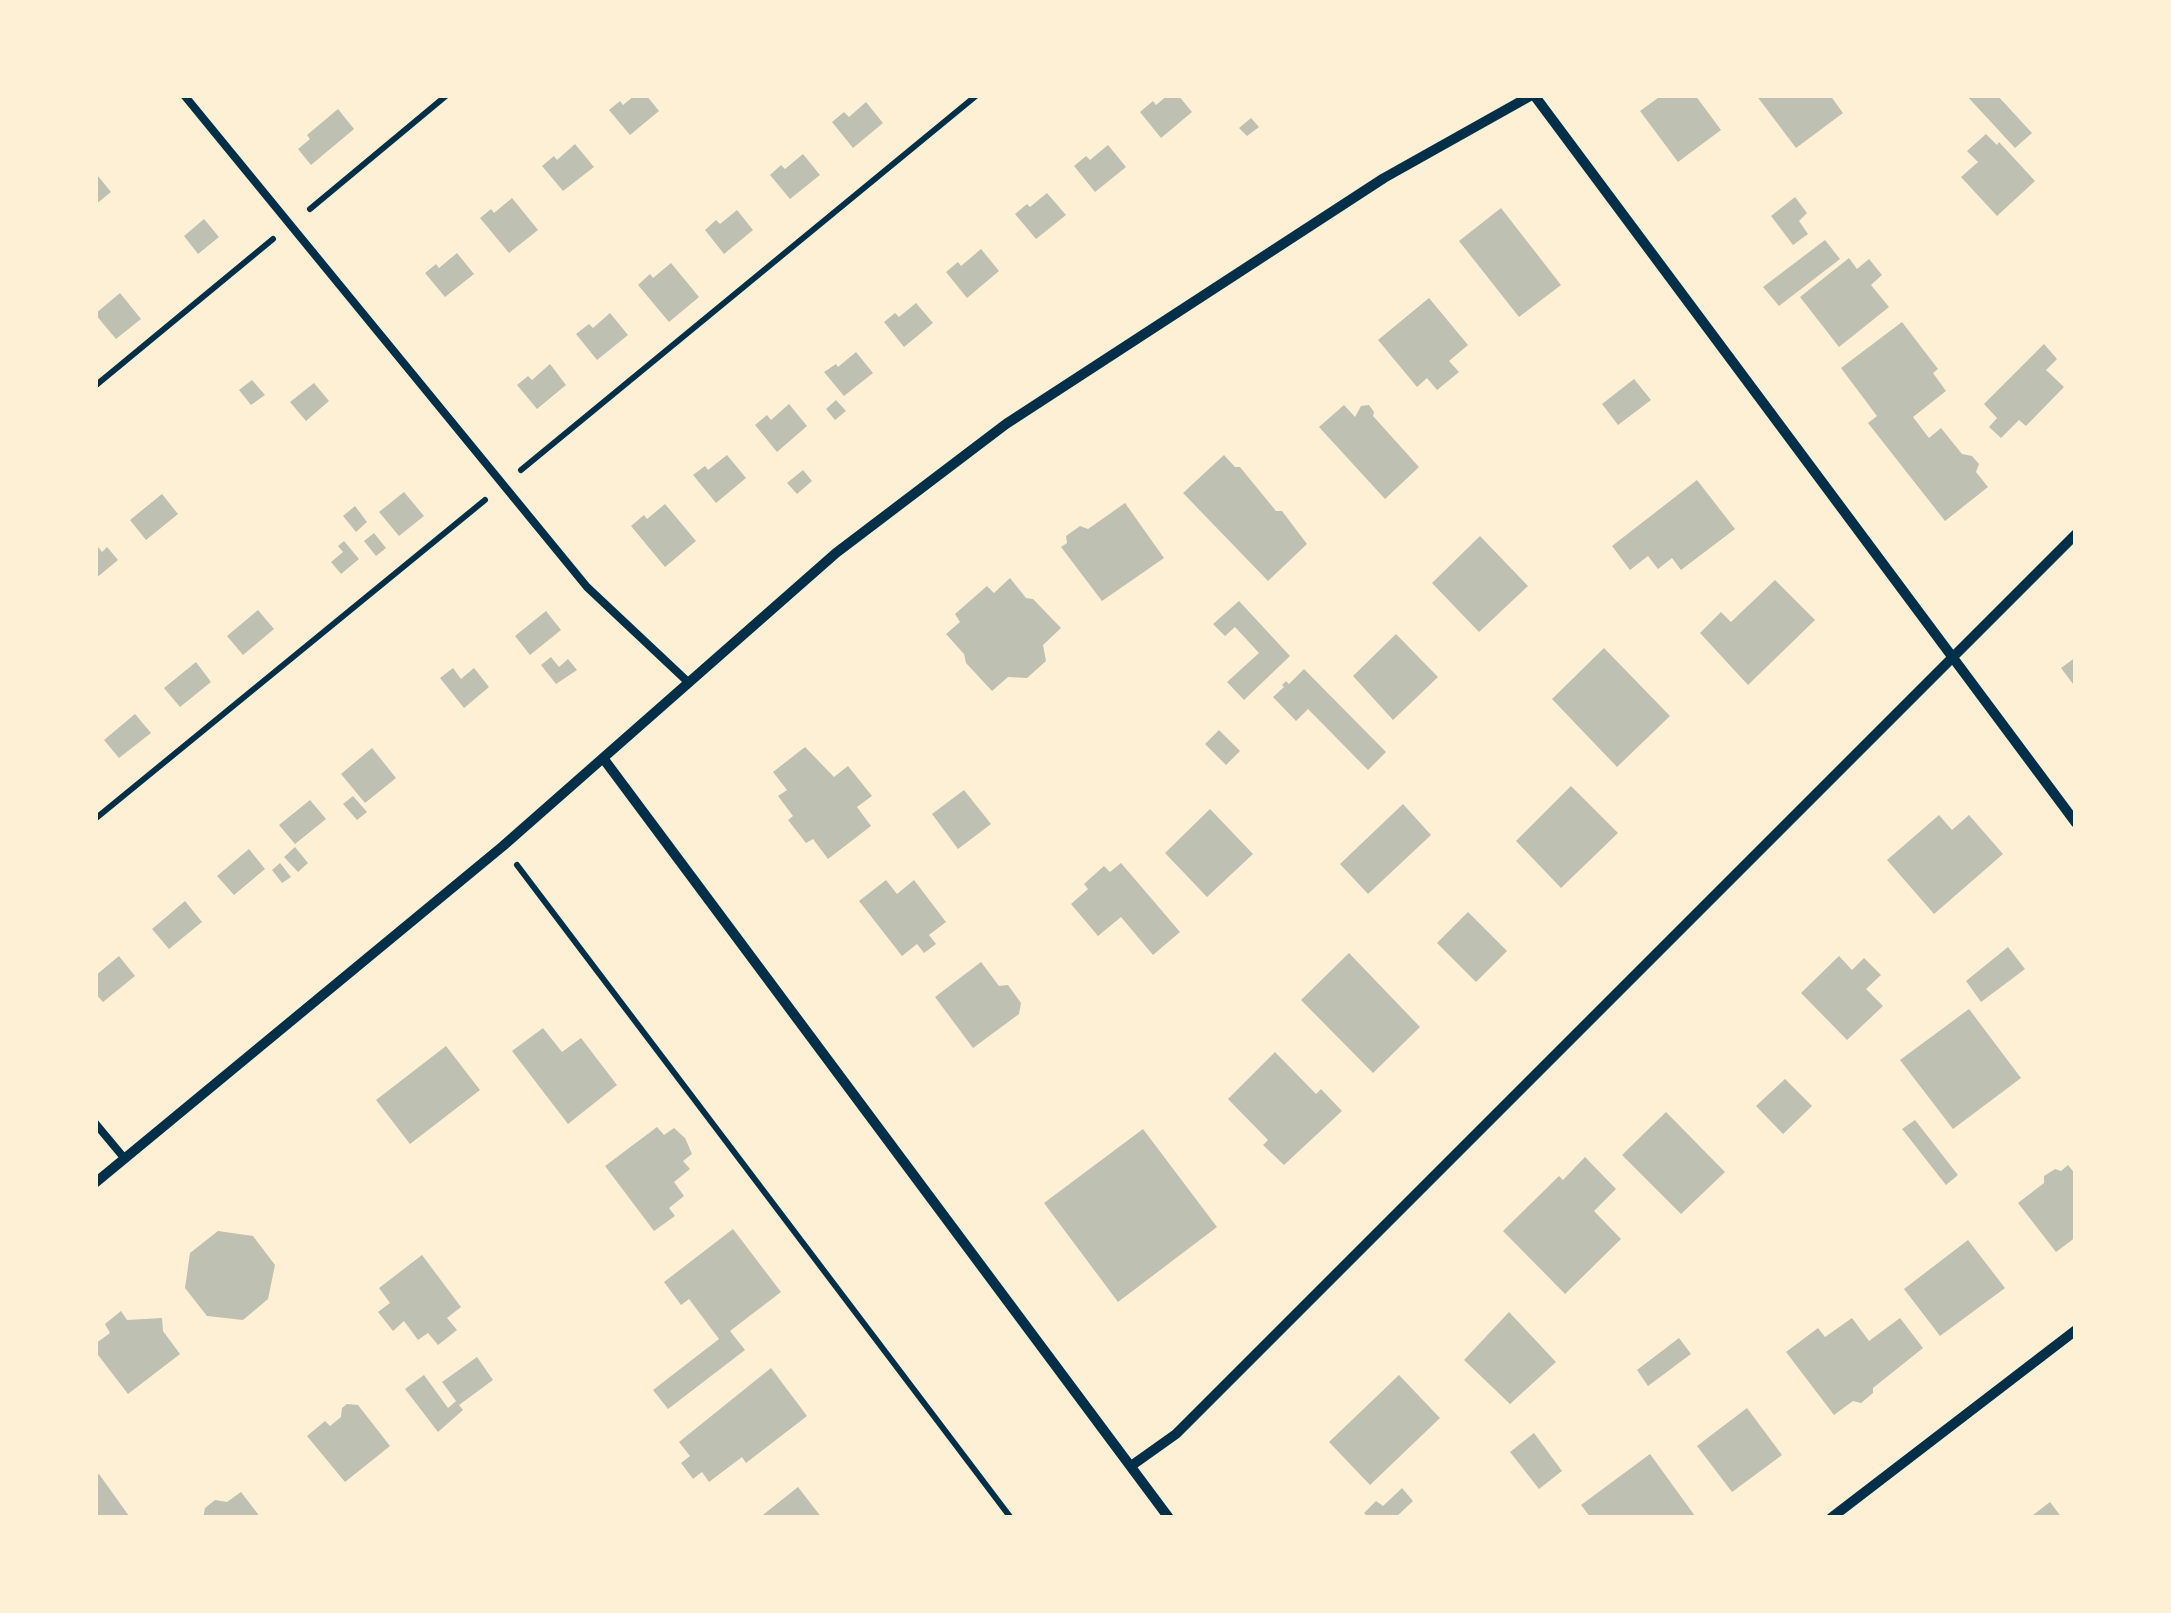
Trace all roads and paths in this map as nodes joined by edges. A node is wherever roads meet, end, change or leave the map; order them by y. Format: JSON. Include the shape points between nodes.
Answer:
{"nodes":[{"id":1,"x":184,"y":95,"type":"edge"},
{"id":2,"x":447,"y":95,"type":"edge"},
{"id":3,"x":978,"y":95,"type":"edge"},
{"id":4,"x":1533,"y":95,"type":"edge"},
{"id":5,"x":290,"y":226,"type":"junction"},
{"id":6,"x":95,"y":386,"type":"edge"},
{"id":7,"x":502,"y":485,"type":"junction"},
{"id":8,"x":2076,"y":534,"type":"edge"},
{"id":9,"x":1950,"y":657,"type":"junction"},
{"id":10,"x":688,"y":682,"type":"junction"},
{"id":11,"x":603,"y":758,"type":"junction"},
{"id":12,"x":95,"y":819,"type":"edge"},
{"id":13,"x":2076,"y":823,"type":"edge"},
{"id":14,"x":503,"y":846,"type":"junction"},
{"id":15,"x":95,"y":1123,"type":"edge"},
{"id":16,"x":125,"y":1160,"type":"junction"},
{"id":17,"x":95,"y":1184,"type":"edge"},
{"id":18,"x":2076,"y":1330,"type":"edge"},
{"id":19,"x":1131,"y":1466,"type":"junction"},
{"id":20,"x":1011,"y":1518,"type":"edge"},
{"id":21,"x":1168,"y":1518,"type":"edge"},
{"id":22,"x":1831,"y":1518,"type":"edge"}],
"edges":[{"from":1,"to":5,"type":"lane"},
{"from":2,"to":5,"type":"path"},
{"from":3,"to":7,"type":"path"},
{"from":4,"to":9,"type":"street"},
{"from":4,"to":10,"type":"street","via":[[1384,178],[1006,424],[836,553]]},
{"from":5,"to":6,"type":"path"},
{"from":5,"to":7,"type":"lane"},
{"from":7,"to":10,"type":"lane","via":[[586,587]]},
{"from":7,"to":12,"type":"path"},
{"from":8,"to":9,"type":"street"},
{"from":9,"to":13,"type":"street"},
{"from":9,"to":19,"type":"street","via":[[1176,1434]]},
{"from":10,"to":11,"type":"street"},
{"from":11,"to":14,"type":"street"},
{"from":11,"to":19,"type":"street"},
{"from":14,"to":16,"type":"street"},
{"from":14,"to":20,"type":"path"},
{"from":15,"to":16,"type":"lane"},
{"from":16,"to":17,"type":"street"},
{"from":18,"to":22,"type":"street"},
{"from":19,"to":21,"type":"street"}]}
